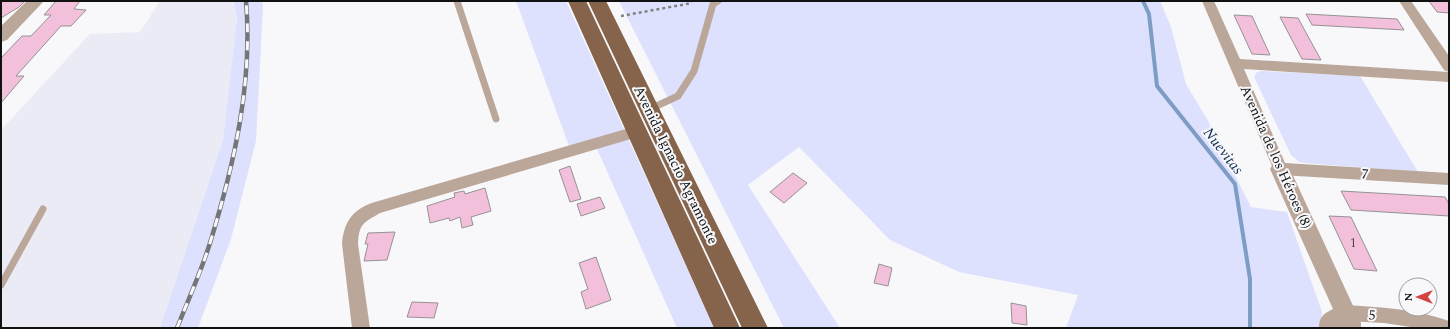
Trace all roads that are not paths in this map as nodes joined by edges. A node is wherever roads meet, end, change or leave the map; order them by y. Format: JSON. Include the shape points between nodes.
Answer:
{"nodes":[{"id":1,"x":36,"y":1,"type":"edge"},
{"id":2,"x":457,"y":1,"type":"edge"},
{"id":3,"x":577,"y":1,"type":"edge"},
{"id":4,"x":598,"y":1,"type":"edge"},
{"id":5,"x":718,"y":1,"type":"edge"},
{"id":6,"x":1208,"y":1,"type":"edge"},
{"id":7,"x":1405,"y":1,"type":"edge"},
{"id":8,"x":1,"y":36,"type":"edge"},
{"id":9,"x":1235,"y":64,"type":"junction"},
{"id":10,"x":1449,"y":67,"type":"edge"},
{"id":11,"x":1449,"y":77,"type":"edge"},
{"id":12,"x":639,"y":117,"type":"junction"},
{"id":13,"x":496,"y":119,"type":"dead end"},
{"id":14,"x":1280,"y":169,"type":"junction"},
{"id":15,"x":1449,"y":179,"type":"edge"},
{"id":16,"x":43,"y":209,"type":"dead end"},
{"id":17,"x":1,"y":285,"type":"edge"},
{"id":18,"x":1347,"y":320,"type":"edge"},
{"id":19,"x":361,"y":328,"type":"edge"},
{"id":20,"x":727,"y":328,"type":"edge"},
{"id":21,"x":755,"y":328,"type":"edge"},
{"id":22,"x":1330,"y":328,"type":"edge"},
{"id":23,"x":1446,"y":328,"type":"edge"}],
"edges":[{"from":1,"to":8,"type":"street"},
{"from":2,"to":13,"type":"lane"},
{"from":3,"to":12,"type":"main road","name":"Avenida Ignacio Agramonte"},
{"from":4,"to":12,"type":"main road","name":"Avenida Ignacio Agramonte"},
{"from":5,"to":12,"type":"lane","via":[[713,4],[694,71],[678,96]]},
{"from":6,"to":9,"type":"street","name":"Avenida de los Héroes (8)"},
{"from":7,"to":10,"type":"street"},
{"from":9,"to":11,"type":"street"},
{"from":9,"to":14,"type":"street","name":"Avenida de los Héroes (8)"},
{"from":12,"to":19,"type":"street","via":[[375,208],[358,218],[351,230],[350,244]]},
{"from":12,"to":20,"type":"main road","name":"Avenida Ignacio Agramonte"},
{"from":12,"to":21,"type":"main road","name":"Avenida Ignacio Agramonte"},
{"from":14,"to":15,"type":"street","name":"7"},
{"from":14,"to":18,"type":"street","name":"Avenida de los Héroes (8)"},
{"from":16,"to":17,"type":"lane"},
{"from":18,"to":22,"type":"street","via":[[1330,321]]},
{"from":18,"to":23,"type":"street","name":"5","via":[[1407,318],[1425,320]]}]}
